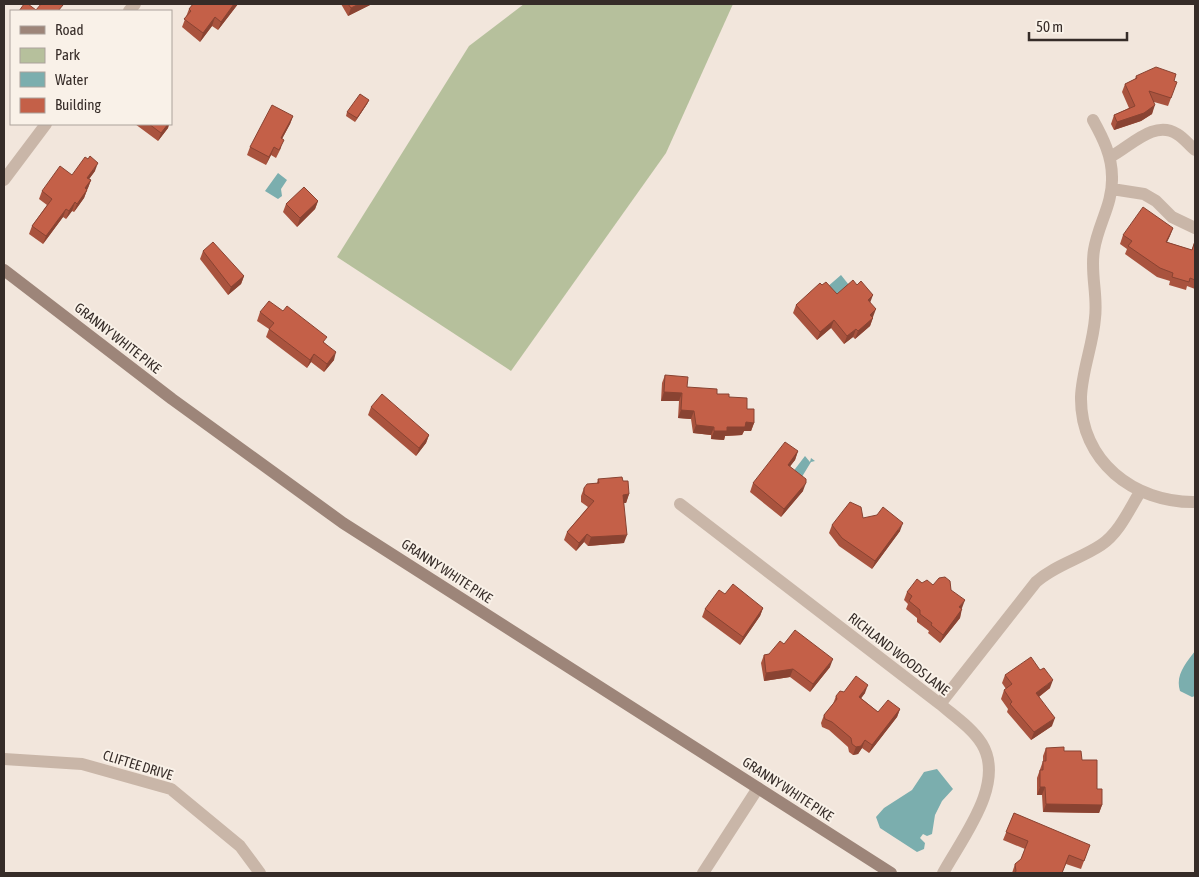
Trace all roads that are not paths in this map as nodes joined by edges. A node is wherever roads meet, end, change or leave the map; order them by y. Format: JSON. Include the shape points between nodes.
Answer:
{"nodes":[{"id":1,"x":1093,"y":120,"type":"dead end"},
{"id":2,"x":45,"y":125,"type":"edge"},
{"id":3,"x":1195,"y":150,"type":"edge"},
{"id":4,"x":1110,"y":157,"type":"junction"},
{"id":5,"x":4,"y":180,"type":"edge"},
{"id":6,"x":1112,"y":189,"type":"junction"},
{"id":7,"x":1195,"y":228,"type":"edge"},
{"id":8,"x":4,"y":270,"type":"edge"},
{"id":9,"x":1140,"y":492,"type":"junction"},
{"id":10,"x":1195,"y":502,"type":"edge"},
{"id":11,"x":680,"y":504,"type":"dead end"},
{"id":12,"x":940,"y":704,"type":"junction"},
{"id":13,"x":4,"y":760,"type":"edge"},
{"id":14,"x":758,"y":788,"type":"junction"},
{"id":15,"x":260,"y":873,"type":"edge"},
{"id":16,"x":703,"y":873,"type":"edge"},
{"id":17,"x":891,"y":873,"type":"edge"},
{"id":18,"x":942,"y":873,"type":"edge"}],
"edges":[{"from":1,"to":4,"type":"street"},
{"from":2,"to":5,"type":"street"},
{"from":3,"to":4,"type":"street","via":[[1176,133],[1158,129]]},
{"from":4,"to":6,"type":"street"},
{"from":6,"to":7,"type":"street","via":[[1144,194],[1172,217]]},
{"from":6,"to":9,"type":"street","via":[[1108,212],[1094,250],[1095,319],[1081,404],[1088,435],[1100,457],[1118,477]]},
{"from":8,"to":14,"type":"main road","name":"GRANNY WHITE PIKE","via":[[179,404],[343,523]]},
{"from":9,"to":10,"type":"street","via":[[1170,501]]},
{"from":9,"to":12,"type":"street","via":[[1106,541],[1036,582]]},
{"from":11,"to":12,"type":"street","name":"RICHLAND WOODS LANE"},
{"from":12,"to":18,"type":"street","name":"RICHLAND WOODS LANE","via":[[978,739],[988,756],[990,775],[983,801]]},
{"from":13,"to":15,"type":"street","name":"CLIFTEE DRIVE","via":[[82,764],[171,789],[240,846]]},
{"from":14,"to":16,"type":"street"},
{"from":14,"to":17,"type":"main road","name":"GRANNY WHITE PIKE"}]}
